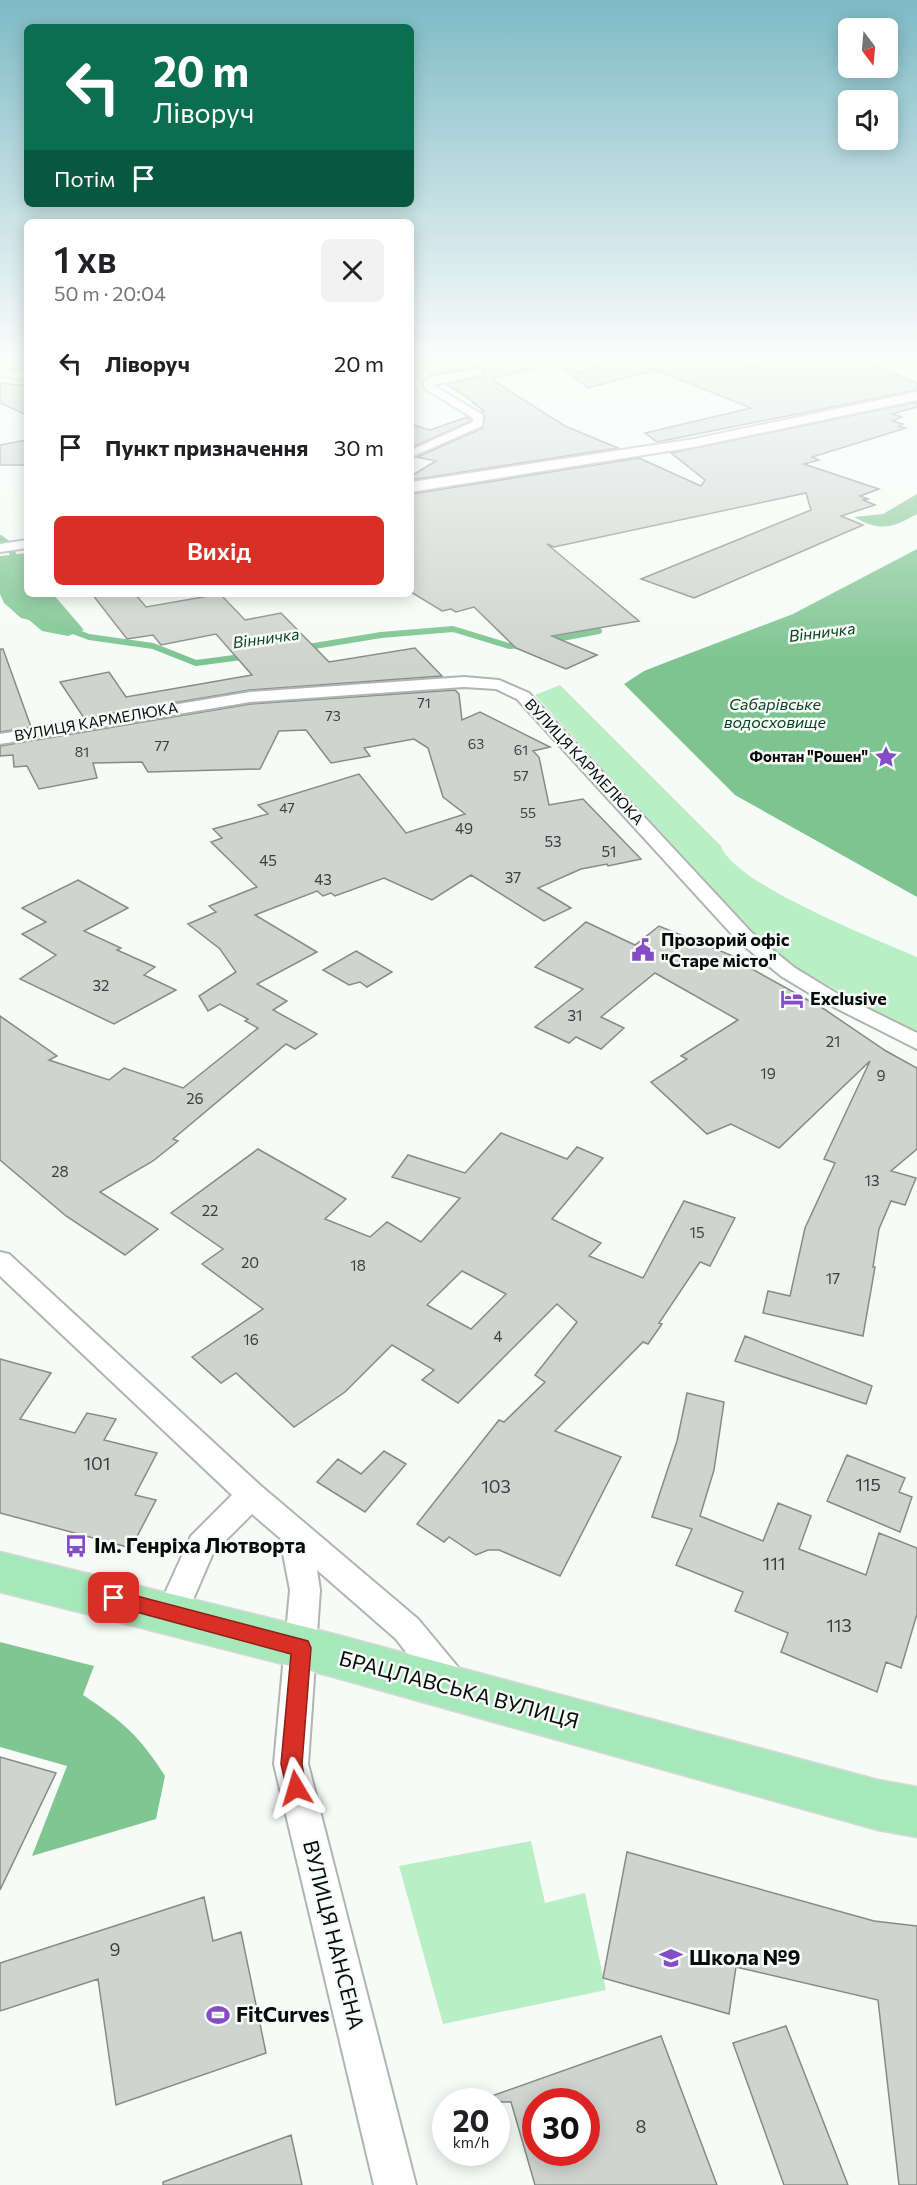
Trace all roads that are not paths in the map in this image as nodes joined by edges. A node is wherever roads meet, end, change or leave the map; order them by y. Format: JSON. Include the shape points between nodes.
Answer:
{"nodes":[{"id":1,"x":600,"y":458,"type":"edge"},
{"id":2,"x":414,"y":470,"type":"edge"},
{"id":3,"x":467,"y":479,"type":"junction"},
{"id":4,"x":414,"y":487,"type":"edge"},
{"id":5,"x":24,"y":544,"type":"edge"},
{"id":6,"x":0,"y":548,"type":"edge"},
{"id":7,"x":0,"y":739,"type":"edge"},
{"id":8,"x":917,"y":1042,"type":"edge"},
{"id":9,"x":0,"y":1261,"type":"edge"},
{"id":10,"x":251,"y":1495,"type":"junction"},
{"id":11,"x":294,"y":1533,"type":"junction"},
{"id":12,"x":0,"y":1572,"type":"edge"},
{"id":13,"x":172,"y":1613,"type":"junction"},
{"id":14,"x":301,"y":1648,"type":"junction"},
{"id":15,"x":455,"y":1688,"type":"junction"},
{"id":16,"x":917,"y":1812,"type":"edge"},
{"id":17,"x":395,"y":2185,"type":"edge"}],
"edges":[{"from":1,"to":3,"type":"street"},
{"from":2,"to":3,"type":"street"},
{"from":3,"to":4,"type":"street"},
{"from":5,"to":6,"type":"street"},
{"from":7,"to":8,"type":"street","name":"ВУЛИЦЯ КАРМЕЛЮКА","via":[[250,697],[464,682],[512,689],[523,696],[744,937],[788,972]]},
{"from":9,"to":10,"type":"street"},
{"from":10,"to":11,"type":"street"},
{"from":10,"to":13,"type":"street","via":[[202,1545]]},
{"from":11,"to":14,"type":"street","name":"ВУЛИЦЯ НАНСЕНА","via":[[305,1590]]},
{"from":11,"to":15,"type":"street","via":[[407,1629]]},
{"from":12,"to":13,"type":"main road","name":"БРАЦЛАВСЬКА ВУЛИЦЯ"},
{"from":13,"to":14,"type":"main road","name":"БРАЦЛАВСЬКА ВУЛИЦЯ"},
{"from":14,"to":15,"type":"main road","name":"БРАЦЛАВСЬКА ВУЛИЦЯ"},
{"from":14,"to":17,"type":"street","name":"ВУЛИЦЯ НАНСЕНА","via":[[291,1764]]},
{"from":15,"to":16,"type":"main road","name":"БРАЦЛАВСЬКА ВУЛИЦЯ","via":[[878,1805]]}]}
